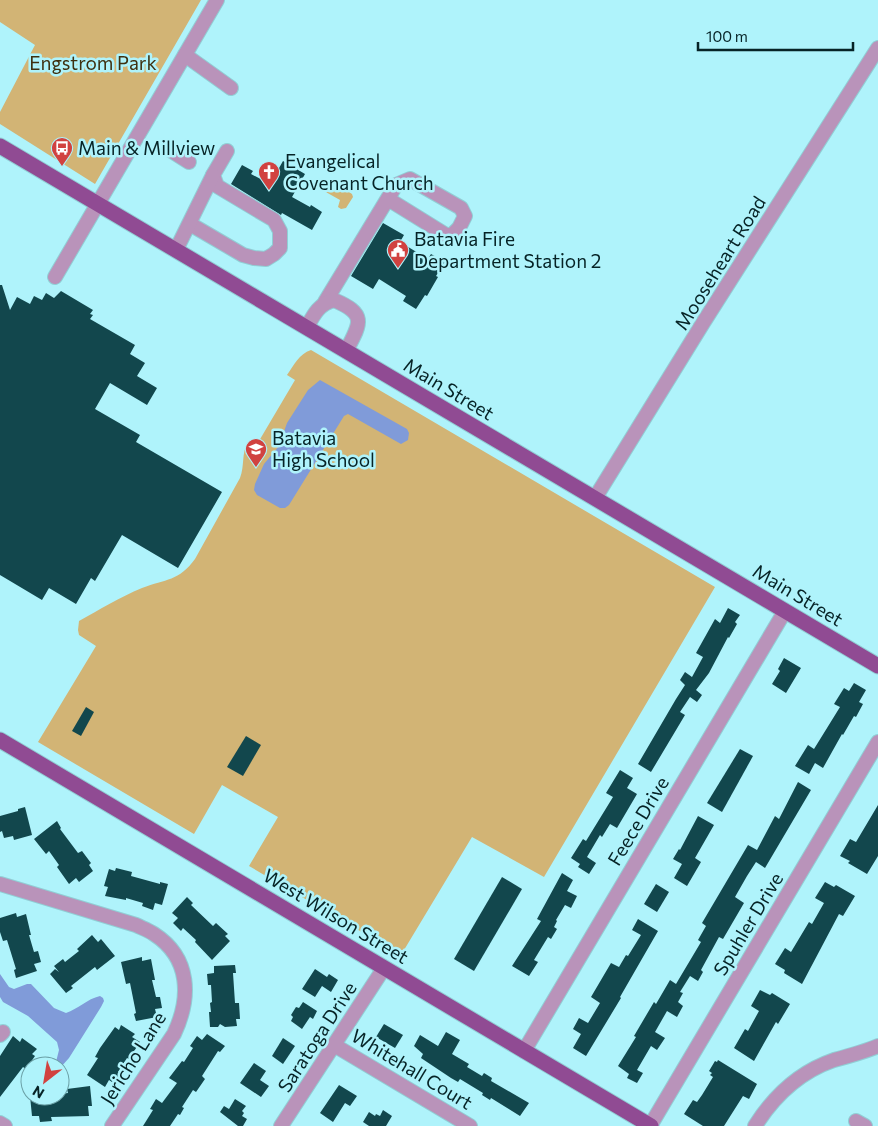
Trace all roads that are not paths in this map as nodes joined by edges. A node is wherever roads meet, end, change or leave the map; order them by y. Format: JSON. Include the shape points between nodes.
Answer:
{"nodes":[{"id":1,"x":217,"y":0,"type":"edge"},
{"id":2,"x":878,"y":48,"type":"edge"},
{"id":3,"x":185,"y":55,"type":"junction"},
{"id":4,"x":231,"y":88,"type":"dead end"},
{"id":5,"x":0,"y":146,"type":"edge"},
{"id":6,"x":167,"y":148,"type":"dead end"},
{"id":7,"x":227,"y":151,"type":"dead end"},
{"id":8,"x":189,"y":162,"type":"dead end"},
{"id":9,"x":213,"y":175,"type":"junction"},
{"id":10,"x":388,"y":199,"type":"junction"},
{"id":11,"x":98,"y":204,"type":"junction"},
{"id":12,"x":190,"y":224,"type":"junction"},
{"id":13,"x":176,"y":250,"type":"junction"},
{"id":14,"x":55,"y":278,"type":"dead end"},
{"id":15,"x":325,"y":302,"type":"junction"},
{"id":16,"x":306,"y":327,"type":"junction"},
{"id":17,"x":346,"y":351,"type":"junction"},
{"id":18,"x":595,"y":498,"type":"junction"},
{"id":19,"x":785,"y":611,"type":"junction"},
{"id":20,"x":878,"y":666,"type":"edge"},
{"id":21,"x":0,"y":740,"type":"edge"},
{"id":22,"x":878,"y":742,"type":"edge"},
{"id":23,"x":0,"y":884,"type":"edge"},
{"id":24,"x":384,"y":968,"type":"junction"},
{"id":25,"x":334,"y":1045,"type":"junction"},
{"id":26,"x":878,"y":1046,"type":"edge"},
{"id":27,"x":524,"y":1051,"type":"junction"},
{"id":28,"x":0,"y":1123,"type":"edge"},
{"id":29,"x":4,"y":1126,"type":"edge"},
{"id":30,"x":112,"y":1126,"type":"edge"},
{"id":31,"x":281,"y":1126,"type":"edge"},
{"id":32,"x":470,"y":1126,"type":"edge"},
{"id":33,"x":651,"y":1126,"type":"edge"},
{"id":34,"x":755,"y":1126,"type":"edge"}],
"edges":[{"from":1,"to":3,"type":"street"},
{"from":2,"to":18,"type":"street","name":"Mooseheart Road"},
{"from":3,"to":4,"type":"street"},
{"from":3,"to":11,"type":"street"},
{"from":5,"to":11,"type":"main road","name":"Main Street"},
{"from":6,"to":8,"type":"street"},
{"from":7,"to":9,"type":"street"},
{"from":9,"to":12,"type":"street"},
{"from":9,"to":12,"type":"street","via":[[217,186],[274,220],[280,231],[280,248],[266,259],[254,258],[243,255]]},
{"from":10,"to":10,"type":"street","via":[[396,185],[410,178],[461,208],[465,216],[459,228],[452,235],[446,235]]},
{"from":10,"to":15,"type":"street"},
{"from":11,"to":13,"type":"main road","name":"Main Street"},
{"from":11,"to":14,"type":"street"},
{"from":12,"to":13,"type":"street"},
{"from":13,"to":16,"type":"main road","name":"Main Street"},
{"from":15,"to":16,"type":"street"},
{"from":15,"to":17,"type":"street","via":[[334,300],[344,304],[358,318],[359,327]]},
{"from":16,"to":17,"type":"main road","name":"Main Street"},
{"from":17,"to":18,"type":"main road","name":"Main Street"},
{"from":18,"to":19,"type":"main road","name":"Main Street"},
{"from":19,"to":20,"type":"main road","name":"Main Street"},
{"from":19,"to":27,"type":"street","name":"Feece Drive"},
{"from":21,"to":24,"type":"main road","name":"West Wilson Street"},
{"from":22,"to":33,"type":"street","name":"Spuhler Drive"},
{"from":23,"to":30,"type":"street","name":"Jericho Lane","via":[[136,925],[154,934],[169,947],[179,962],[185,979],[185,1007],[174,1034]]},
{"from":24,"to":25,"type":"street","name":"Saratoga Drive"},
{"from":24,"to":27,"type":"main road","name":"West Wilson Street"},
{"from":25,"to":31,"type":"street","name":"Saratoga Drive"},
{"from":25,"to":32,"type":"street","name":"Whitehall Court"},
{"from":26,"to":34,"type":"street","via":[[812,1069],[794,1080],[780,1092]]},
{"from":27,"to":33,"type":"main road","name":"West Wilson Street"},
{"from":28,"to":29,"type":"street"}]}
